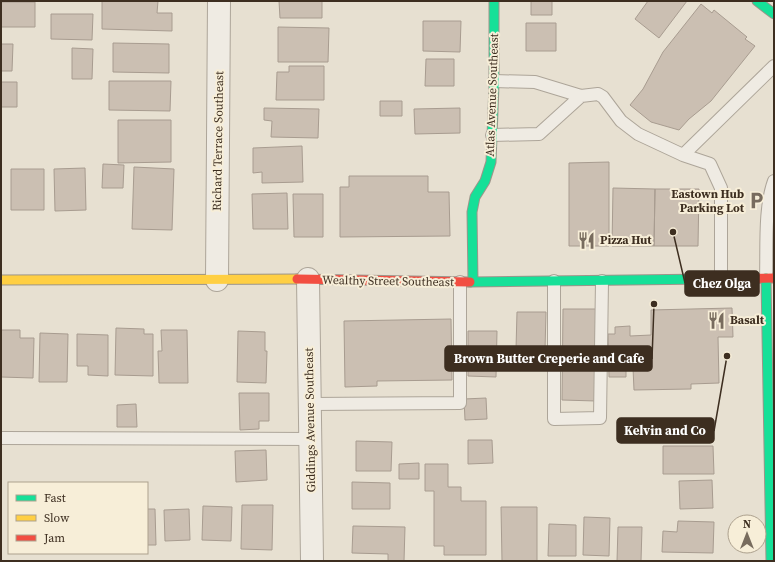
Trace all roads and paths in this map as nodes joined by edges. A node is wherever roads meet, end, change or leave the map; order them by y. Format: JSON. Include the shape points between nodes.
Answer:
{"nodes":[{"id":1,"x":219,"y":1,"type":"edge"},
{"id":2,"x":494,"y":1,"type":"edge"},
{"id":3,"x":757,"y":1,"type":"edge"},
{"id":4,"x":774,"y":14,"type":"edge"},
{"id":5,"x":774,"y":66,"type":"edge"},
{"id":6,"x":494,"y":81,"type":"junction"},
{"id":7,"x":581,"y":96,"type":"junction"},
{"id":8,"x":492,"y":135,"type":"junction"},
{"id":9,"x":683,"y":155,"type":"junction"},
{"id":10,"x":774,"y":181,"type":"edge"},
{"id":11,"x":770,"y":278,"type":"edge"},
{"id":12,"x":721,"y":279,"type":"junction"},
{"id":13,"x":1,"y":280,"type":"edge"},
{"id":14,"x":216,"y":280,"type":"junction"},
{"id":15,"x":308,"y":280,"type":"junction"},
{"id":16,"x":554,"y":281,"type":"junction"},
{"id":17,"x":602,"y":281,"type":"junction"},
{"id":18,"x":467,"y":282,"type":"junction"},
{"id":19,"x":310,"y":404,"type":"junction"},
{"id":20,"x":1,"y":438,"type":"edge"},
{"id":21,"x":310,"y":439,"type":"junction"},
{"id":22,"x":772,"y":451,"type":"edge"},
{"id":23,"x":772,"y":514,"type":"edge"},
{"id":24,"x":772,"y":558,"type":"edge"},
{"id":25,"x":312,"y":561,"type":"edge"}],
"edges":[{"from":1,"to":14,"type":"street","name":"Richard Terrace Southeast"},
{"from":2,"to":6,"type":"main road","name":"Atlas Avenue Southeast"},
{"from":3,"to":4,"type":"main road"},
{"from":5,"to":9,"type":"lane"},
{"from":6,"to":7,"type":"lane","via":[[535,82]]},
{"from":6,"to":8,"type":"main road","name":"Atlas Avenue Southeast"},
{"from":7,"to":8,"type":"lane","via":[[539,134]]},
{"from":7,"to":9,"type":"lane","via":[[598,94],[621,121],[638,134]]},
{"from":8,"to":18,"type":"main road","name":"Atlas Avenue Southeast","via":[[491,162],[485,181],[475,197],[472,212]]},
{"from":9,"to":12,"type":"lane","via":[[710,164],[721,188]]},
{"from":10,"to":11,"type":"lane","via":[[770,192],[767,229]]},
{"from":11,"to":12,"type":"main road","name":"Wealthy Street Southeast"},
{"from":11,"to":22,"type":"main road"},
{"from":12,"to":17,"type":"main road","name":"Wealthy Street Southeast"},
{"from":13,"to":14,"type":"main road","name":"Wealthy Street Southeast"},
{"from":14,"to":15,"type":"main road","name":"Wealthy Street Southeast"},
{"from":15,"to":18,"type":"main road","name":"Wealthy Street Southeast"},
{"from":15,"to":19,"type":"street","name":"Giddings Avenue Southeast"},
{"from":16,"to":17,"type":"main road","name":"Wealthy Street Southeast"},
{"from":16,"to":17,"type":"lane","via":[[554,418],[600,418]]},
{"from":16,"to":18,"type":"main road","name":"Wealthy Street Southeast"},
{"from":18,"to":19,"type":"lane","via":[[460,403]]},
{"from":19,"to":21,"type":"street","name":"Giddings Avenue Southeast"},
{"from":20,"to":21,"type":"lane"},
{"from":21,"to":25,"type":"street","name":"Giddings Avenue Southeast"},
{"from":22,"to":23,"type":"main road"},
{"from":23,"to":24,"type":"main road"}]}
